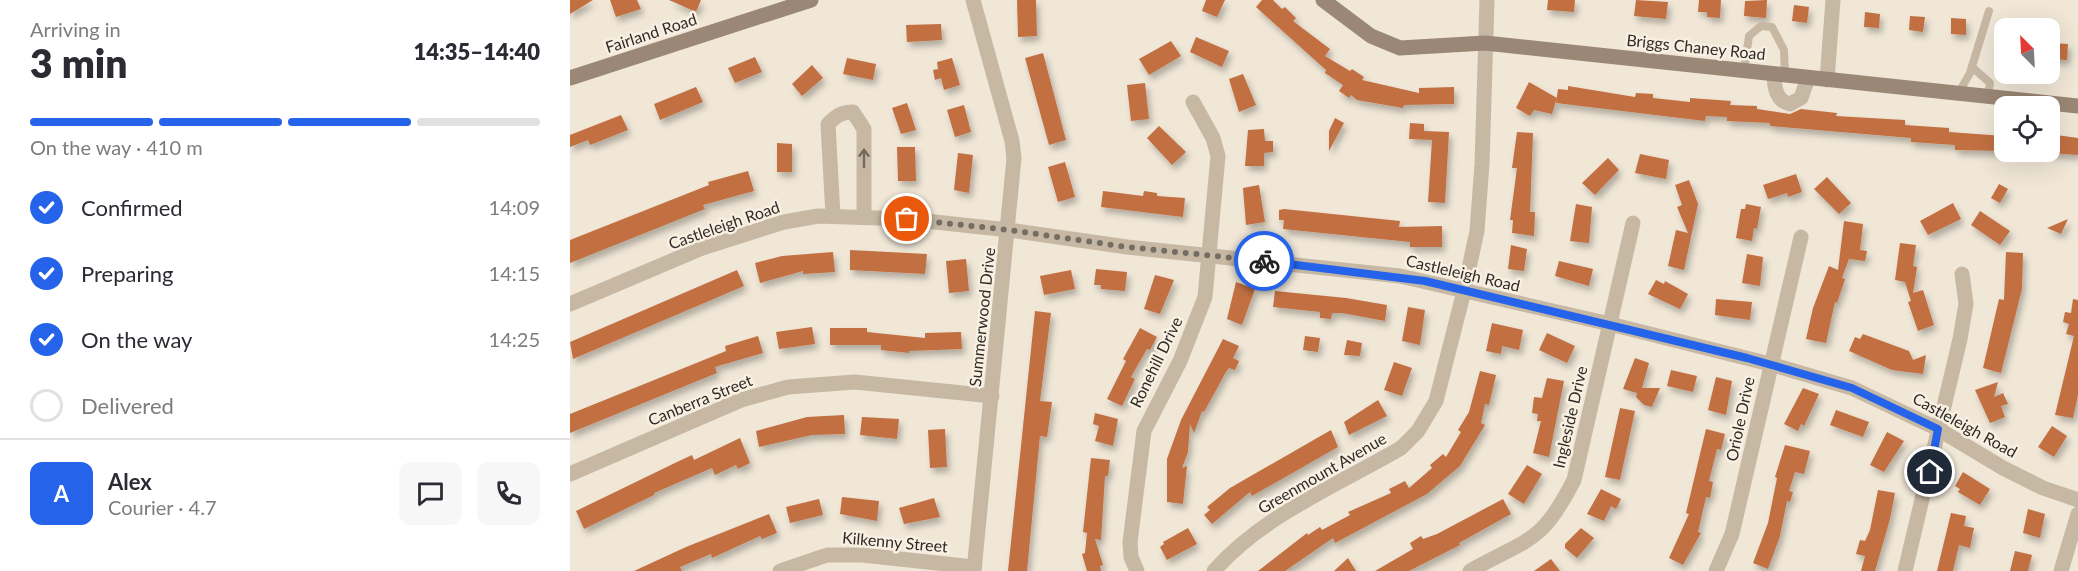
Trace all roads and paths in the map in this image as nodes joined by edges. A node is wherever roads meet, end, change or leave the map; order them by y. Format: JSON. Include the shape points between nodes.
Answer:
{"nodes":[{"id":1,"x":973,"y":0,"type":"edge"},
{"id":2,"x":1323,"y":0,"type":"edge"},
{"id":3,"x":1487,"y":0,"type":"edge"},
{"id":4,"x":1833,"y":0,"type":"edge"},
{"id":5,"x":804,"y":1,"type":"edge"},
{"id":6,"x":1989,"y":11,"type":"dead end"},
{"id":7,"x":1485,"y":43,"type":"junction"},
{"id":8,"x":1972,"y":67,"type":"junction"},
{"id":9,"x":1744,"y":71,"type":"junction"},
{"id":10,"x":1779,"y":74,"type":"junction"},
{"id":11,"x":570,"y":78,"type":"edge"},
{"id":12,"x":1808,"y":78,"type":"junction"},
{"id":13,"x":1827,"y":80,"type":"junction"},
{"id":14,"x":1958,"y":94,"type":"junction"},
{"id":15,"x":1988,"y":97,"type":"junction"},
{"id":16,"x":1193,"y":102,"type":"dead end"},
{"id":17,"x":2078,"y":106,"type":"edge"},
{"id":18,"x":832,"y":216,"type":"junction"},
{"id":19,"x":864,"y":217,"type":"junction"},
{"id":20,"x":1633,"y":223,"type":"dead end"},
{"id":21,"x":1009,"y":230,"type":"junction"},
{"id":22,"x":1801,"y":237,"type":"dead end"},
{"id":23,"x":1209,"y":254,"type":"junction"},
{"id":24,"x":1962,"y":274,"type":"dead end"},
{"id":25,"x":1464,"y":291,"type":"junction"},
{"id":26,"x":570,"y":304,"type":"edge"},
{"id":27,"x":1610,"y":324,"type":"junction"},
{"id":28,"x":1770,"y":364,"type":"junction"},
{"id":29,"x":992,"y":396,"type":"junction"},
{"id":30,"x":1938,"y":429,"type":"junction"},
{"id":31,"x":570,"y":474,"type":"edge"},
{"id":32,"x":2078,"y":500,"type":"edge"},
{"id":33,"x":2078,"y":514,"type":"edge"},
{"id":34,"x":974,"y":569,"type":"edge"},
{"id":35,"x":780,"y":571,"type":"edge"},
{"id":36,"x":1137,"y":571,"type":"edge"},
{"id":37,"x":1214,"y":571,"type":"edge"},
{"id":38,"x":1470,"y":571,"type":"edge"},
{"id":39,"x":1716,"y":571,"type":"edge"},
{"id":40,"x":1905,"y":571,"type":"edge"},
{"id":41,"x":2061,"y":571,"type":"edge"}],
"edges":[{"from":1,"to":21,"type":"street","name":"Summerwood Drive","via":[[1014,158]]},
{"from":2,"to":7,"type":"main road","name":"Briggs Chaney Road","via":[[1360,29],[1389,45],[1408,48]]},
{"from":3,"to":7,"type":"street","name":"Greenmount Avenue"},
{"from":4,"to":13,"type":"street"},
{"from":5,"to":11,"type":"main road","name":"Fairland Road"},
{"from":6,"to":8,"type":"lane"},
{"from":7,"to":9,"type":"main road","name":"Briggs Chaney Road"},
{"from":7,"to":25,"type":"street","name":"Greenmount Avenue","via":[[1480,205]]},
{"from":8,"to":14,"type":"lane"},
{"from":8,"to":15,"type":"lane","via":[[1990,83]]},
{"from":9,"to":10,"type":"main road","name":"Briggs Chaney Road"},
{"from":9,"to":10,"type":"lane","via":[[1749,36],[1761,26],[1772,27],[1784,50]]},
{"from":10,"to":12,"type":"main road","name":"Briggs Chaney Road"},
{"from":10,"to":12,"type":"street","via":[[1776,93],[1790,104],[1801,98]]},
{"from":12,"to":13,"type":"main road","name":"Briggs Chaney Road"},
{"from":13,"to":14,"type":"main road","name":"Briggs Chaney Road"},
{"from":14,"to":15,"type":"main road","name":"Briggs Chaney Road"},
{"from":15,"to":17,"type":"main road","name":"Briggs Chaney Road"},
{"from":16,"to":23,"type":"street","name":"Ronehill Drive","via":[[1213,138],[1218,156]]},
{"from":18,"to":19,"type":"street","name":"Castleleigh Road"},
{"from":19,"to":18,"type":"street","one_way":true,"via":[[864,129],[853,112],[837,115],[828,124]]},
{"from":18,"to":26,"type":"street","name":"Castleleigh Road","via":[[784,222],[702,248]]},
{"from":19,"to":21,"type":"street","name":"Castleleigh Road"},
{"from":20,"to":27,"type":"street","name":"Ingleside Drive"},
{"from":21,"to":23,"type":"street","name":"Castleleigh Road"},
{"from":21,"to":29,"type":"street","name":"Summerwood Drive"},
{"from":22,"to":28,"type":"street","name":"Oriole Drive"},
{"from":23,"to":25,"type":"street","name":"Castleleigh Road","via":[[1400,276]]},
{"from":23,"to":36,"type":"street","name":"Ronehill Drive","via":[[1201,310],[1144,431],[1130,542]]},
{"from":24,"to":30,"type":"street","via":[[1966,304]]},
{"from":25,"to":27,"type":"street","name":"Castleleigh Road"},
{"from":25,"to":37,"type":"street","name":"Greenmount Avenue","via":[[1436,401],[1413,437],[1401,448],[1269,524]]},
{"from":27,"to":28,"type":"street","name":"Castleleigh Road"},
{"from":27,"to":38,"type":"street","name":"Ingleside Drive","via":[[1574,480],[1555,516],[1526,543]]},
{"from":28,"to":30,"type":"street","name":"Castleleigh Road","via":[[1852,388]]},
{"from":28,"to":39,"type":"street","name":"Oriole Drive","via":[[1732,534]]},
{"from":29,"to":31,"type":"street","name":"Canberra Street","via":[[855,382],[788,387],[741,400]]},
{"from":29,"to":34,"type":"street","name":"Summerwood Drive"},
{"from":30,"to":32,"type":"street","name":"Castleleigh Road","via":[[2003,468]]},
{"from":30,"to":40,"type":"street"},
{"from":33,"to":41,"type":"street"},
{"from":34,"to":35,"type":"street","name":"Kilkenny Street","via":[[862,555],[827,555]]}]}
